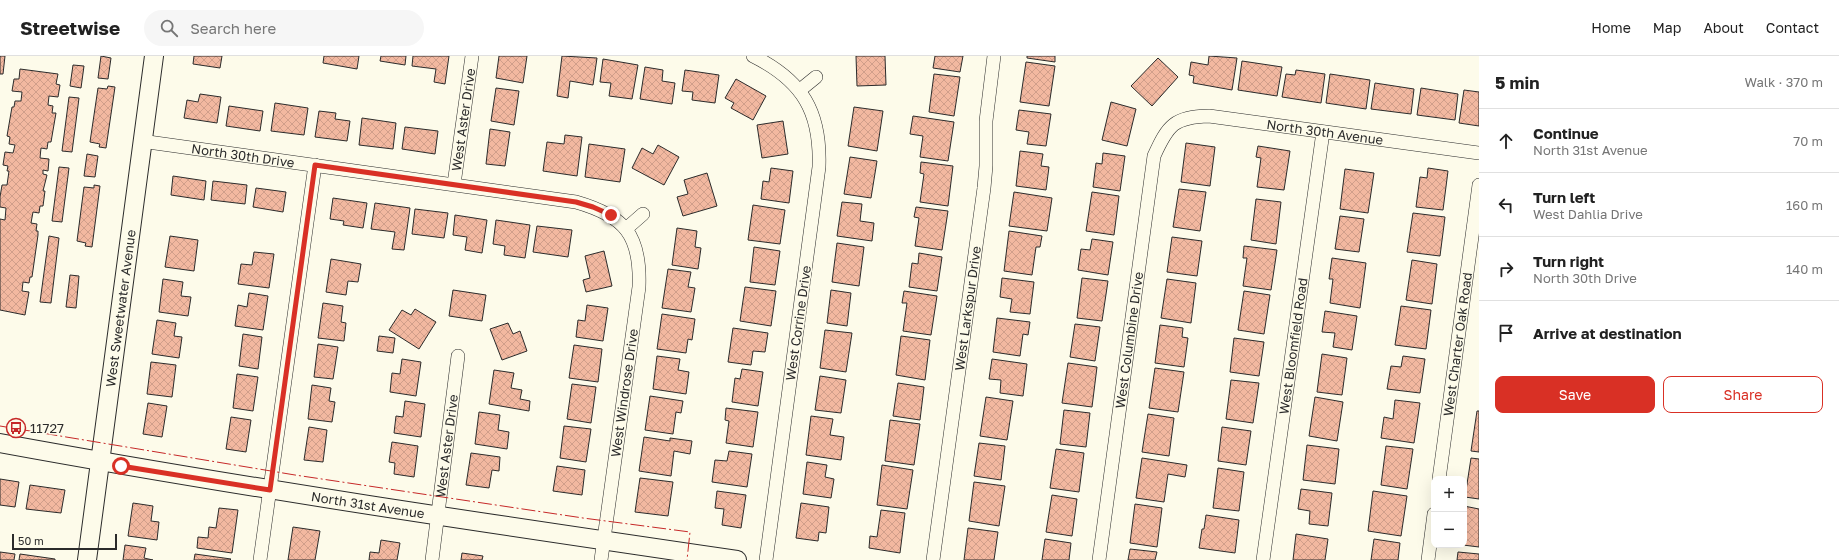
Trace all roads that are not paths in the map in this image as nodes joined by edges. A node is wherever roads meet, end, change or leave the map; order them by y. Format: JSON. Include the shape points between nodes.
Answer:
{"nodes":[{"id":1,"x":154,"y":56,"type":"edge"},
{"id":2,"x":472,"y":56,"type":"edge"},
{"id":3,"x":753,"y":56,"type":"edge"},
{"id":4,"x":994,"y":56,"type":"edge"},
{"id":5,"x":816,"y":78,"type":"dead end"},
{"id":6,"x":800,"y":90,"type":"junction"},
{"id":7,"x":1173,"y":124,"type":"joint"},
{"id":8,"x":1322,"y":132,"type":"junction"},
{"id":9,"x":141,"y":142,"type":"junction"},
{"id":10,"x":1479,"y":153,"type":"edge"},
{"id":11,"x":315,"y":165,"type":"junction"},
{"id":12,"x":454,"y":184,"type":"junction"},
{"id":13,"x":1479,"y":185,"type":"edge"},
{"id":14,"x":643,"y":214,"type":"dead end"},
{"id":15,"x":627,"y":228,"type":"junction"},
{"id":16,"x":458,"y":356,"type":"dead end"},
{"id":17,"x":0,"y":443,"type":"edge"},
{"id":18,"x":100,"y":462,"type":"junction"},
{"id":19,"x":1439,"y":476,"type":"edge"},
{"id":20,"x":270,"y":490,"type":"junction"},
{"id":21,"x":438,"y":516,"type":"junction"},
{"id":22,"x":1431,"y":537,"type":"edge"},
{"id":23,"x":604,"y":540,"type":"junction"},
{"id":24,"x":87,"y":560,"type":"edge"},
{"id":25,"x":260,"y":560,"type":"edge"},
{"id":26,"x":432,"y":560,"type":"edge"},
{"id":27,"x":601,"y":560,"type":"edge"},
{"id":28,"x":737,"y":560,"type":"edge"},
{"id":29,"x":766,"y":560,"type":"edge"},
{"id":30,"x":933,"y":560,"type":"edge"},
{"id":31,"x":1099,"y":560,"type":"edge"},
{"id":32,"x":1263,"y":560,"type":"edge"},
{"id":33,"x":1428,"y":560,"type":"edge"}],
"edges":[{"from":1,"to":9,"type":"street","name":"West Sweetwater Avenue"},
{"from":2,"to":12,"type":"street","name":"West Aster Drive"},
{"from":3,"to":6,"type":"street","via":[[779,70]]},
{"from":4,"to":30,"type":"street","name":"West Larkspur Drive","via":[[986,121],[984,188]]},
{"from":5,"to":6,"type":"street"},
{"from":6,"to":29,"type":"street","name":"West Corrine Drive","via":[[815,121],[820,149],[819,167]]},
{"from":7,"to":8,"type":"street","name":"North 30th Avenue","via":[[1184,118],[1209,116]]},
{"from":7,"to":31,"type":"street","name":"West Columbine Drive","via":[[1161,140],[1154,156]]},
{"from":8,"to":10,"type":"street","name":"North 30th Avenue"},
{"from":8,"to":32,"type":"street","name":"West Bloomfield Road"},
{"from":9,"to":11,"type":"street","name":"North 30th Drive"},
{"from":9,"to":18,"type":"street","name":"West Sweetwater Avenue"},
{"from":11,"to":12,"type":"street","name":"North 30th Drive"},
{"from":11,"to":20,"type":"street"},
{"from":12,"to":15,"type":"street","name":"North 30th Drive","via":[[576,202],[611,215]]},
{"from":13,"to":19,"type":"street","name":"West Charter Oak Road"},
{"from":14,"to":15,"type":"street"},
{"from":15,"to":23,"type":"street","name":"West Windrose Drive","via":[[638,255],[639,287]]},
{"from":16,"to":21,"type":"street","name":"West Aster Drive"},
{"from":17,"to":18,"type":"street","name":"North 31st Avenue"},
{"from":18,"to":20,"type":"street","name":"North 31st Avenue"},
{"from":18,"to":24,"type":"street","name":"West Sweetwater Avenue"},
{"from":20,"to":21,"type":"street","name":"North 31st Avenue"},
{"from":20,"to":25,"type":"street"},
{"from":21,"to":23,"type":"street","name":"North 31st Avenue"},
{"from":21,"to":26,"type":"street","name":"West Aster Drive"},
{"from":22,"to":33,"type":"street"},
{"from":23,"to":27,"type":"street","name":"West Windrose Drive"},
{"from":23,"to":28,"type":"street","name":"North 31st Avenue"}]}
